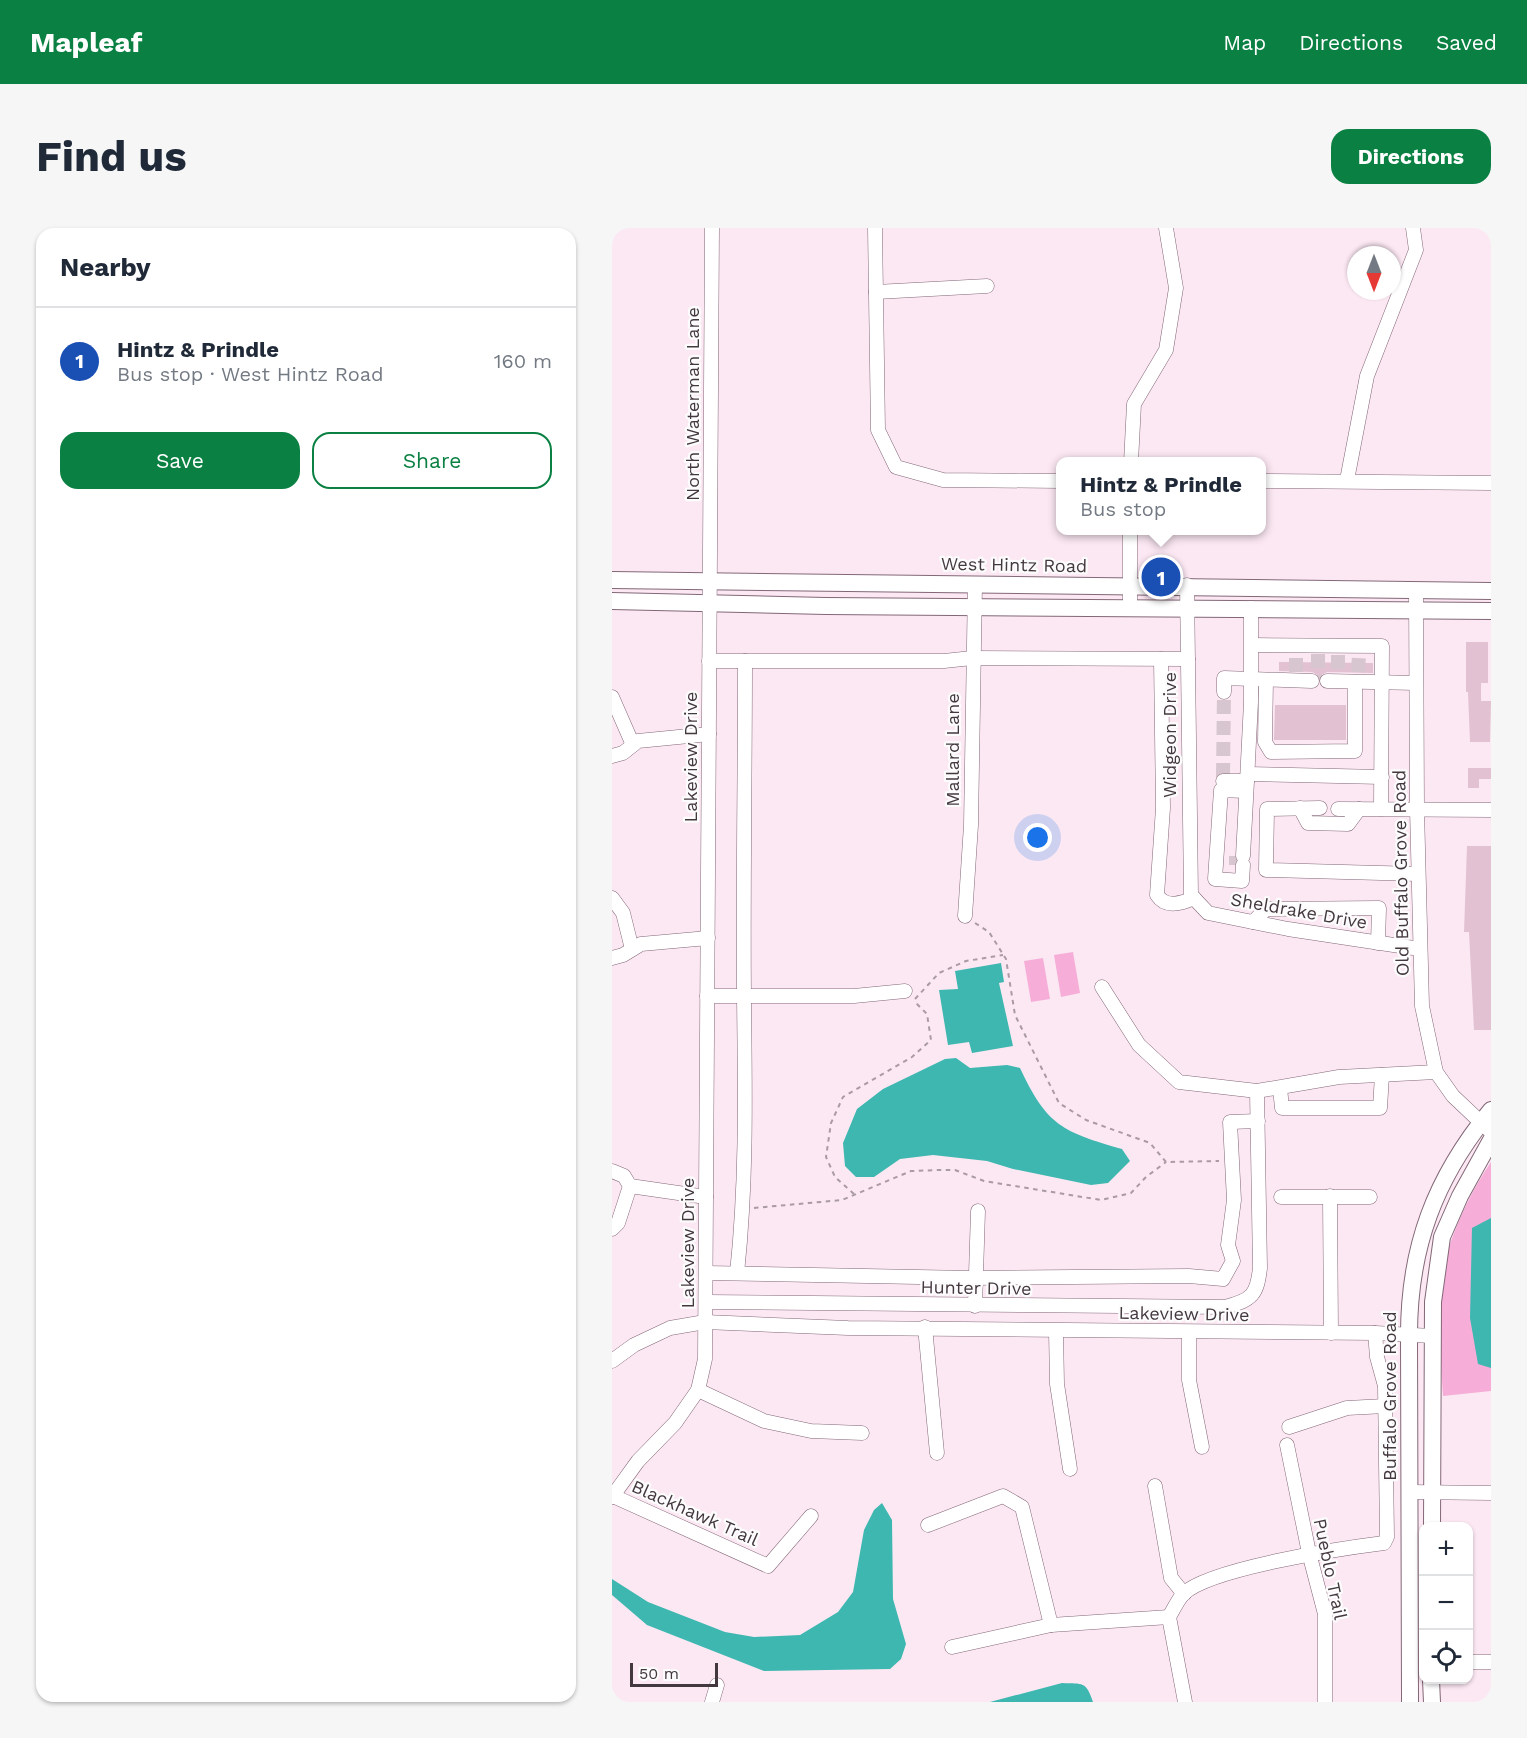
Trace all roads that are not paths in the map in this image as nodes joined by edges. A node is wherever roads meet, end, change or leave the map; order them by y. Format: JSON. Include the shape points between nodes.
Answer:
{"nodes":[{"id":1,"x":712,"y":228,"type":"edge"},
{"id":2,"x":876,"y":228,"type":"edge"},
{"id":3,"x":1166,"y":228,"type":"edge"},
{"id":4,"x":1413,"y":228,"type":"edge"},
{"id":5,"x":987,"y":286,"type":"dead end"},
{"id":6,"x":876,"y":292,"type":"junction"},
{"id":7,"x":1131,"y":457,"type":"edge"},
{"id":8,"x":1347,"y":480,"type":"junction"},
{"id":9,"x":1056,"y":481,"type":"edge"},
{"id":10,"x":1266,"y":481,"type":"edge"},
{"id":11,"x":1491,"y":483,"type":"edge"},
{"id":12,"x":1130,"y":535,"type":"edge"},
{"id":13,"x":612,"y":580,"type":"edge"},
{"id":14,"x":710,"y":581,"type":"junction"},
{"id":15,"x":975,"y":584,"type":"junction"},
{"id":16,"x":1187,"y":585,"type":"junction"},
{"id":17,"x":1130,"y":586,"type":"junction"},
{"id":18,"x":1416,"y":590,"type":"junction"},
{"id":19,"x":1491,"y":591,"type":"edge"},
{"id":20,"x":612,"y":601,"type":"edge"},
{"id":21,"x":710,"y":603,"type":"junction"},
{"id":22,"x":973,"y":606,"type":"junction"},
{"id":23,"x":1130,"y":607,"type":"junction"},
{"id":24,"x":1187,"y":607,"type":"junction"},
{"id":25,"x":1251,"y":608,"type":"junction"},
{"id":26,"x":1416,"y":609,"type":"junction"},
{"id":27,"x":1491,"y":611,"type":"edge"},
{"id":28,"x":1252,"y":645,"type":"junction"},
{"id":29,"x":972,"y":658,"type":"junction"},
{"id":30,"x":1161,"y":659,"type":"junction"},
{"id":31,"x":1188,"y":659,"type":"junction"},
{"id":32,"x":709,"y":661,"type":"junction"},
{"id":33,"x":745,"y":661,"type":"junction"},
{"id":34,"x":1334,"y":678,"type":"dead end"},
{"id":35,"x":1357,"y":678,"type":"junction"},
{"id":36,"x":1259,"y":679,"type":"junction"},
{"id":37,"x":1312,"y":681,"type":"dead end"},
{"id":38,"x":1383,"y":682,"type":"junction"},
{"id":39,"x":1416,"y":683,"type":"junction"},
{"id":40,"x":1224,"y":692,"type":"dead end"},
{"id":41,"x":612,"y":697,"type":"edge"},
{"id":42,"x":709,"y":734,"type":"junction"},
{"id":43,"x":633,"y":745,"type":"junction"},
{"id":44,"x":612,"y":756,"type":"edge"},
{"id":45,"x":1382,"y":777,"type":"junction"},
{"id":46,"x":1247,"y":782,"type":"junction"},
{"id":47,"x":1300,"y":808,"type":"junction"},
{"id":48,"x":1320,"y":808,"type":"dead end"},
{"id":49,"x":1338,"y":808,"type":"dead end"},
{"id":50,"x":1359,"y":809,"type":"junction"},
{"id":51,"x":1382,"y":809,"type":"junction"},
{"id":52,"x":1417,"y":809,"type":"junction"},
{"id":53,"x":1491,"y":810,"type":"edge"},
{"id":54,"x":1418,"y":874,"type":"junction"},
{"id":55,"x":612,"y":898,"type":"edge"},
{"id":56,"x":1194,"y":898,"type":"junction"},
{"id":57,"x":965,"y":916,"type":"road end"},
{"id":58,"x":1252,"y":922,"type":"junction"},
{"id":59,"x":708,"y":938,"type":"junction"},
{"id":60,"x":1378,"y":943,"type":"junction"},
{"id":61,"x":632,"y":949,"type":"junction"},
{"id":62,"x":1420,"y":949,"type":"junction"},
{"id":63,"x":612,"y":958,"type":"edge"},
{"id":64,"x":1102,"y":987,"type":"dead end"},
{"id":65,"x":707,"y":996,"type":"junction"},
{"id":66,"x":744,"y":996,"type":"junction"},
{"id":67,"x":910,"y":996,"type":"road end"},
{"id":68,"x":1436,"y":1072,"type":"junction"},
{"id":69,"x":1383,"y":1075,"type":"junction"},
{"id":70,"x":1280,"y":1088,"type":"junction"},
{"id":71,"x":1257,"y":1091,"type":"junction"},
{"id":72,"x":1491,"y":1110,"type":"edge"},
{"id":73,"x":1258,"y":1121,"type":"junction"},
{"id":74,"x":1485,"y":1128,"type":"edge"},
{"id":75,"x":1491,"y":1140,"type":"edge"},
{"id":76,"x":612,"y":1172,"type":"edge"},
{"id":77,"x":630,"y":1186,"type":"junction"},
{"id":78,"x":1330,"y":1196,"type":"junction"},
{"id":79,"x":706,"y":1197,"type":"junction"},
{"id":80,"x":1281,"y":1197,"type":"dead end"},
{"id":81,"x":1370,"y":1197,"type":"dead end"},
{"id":82,"x":978,"y":1211,"type":"dead end"},
{"id":83,"x":612,"y":1229,"type":"edge"},
{"id":84,"x":1260,"y":1259,"type":"junction"},
{"id":85,"x":1233,"y":1261,"type":"junction"},
{"id":86,"x":706,"y":1273,"type":"junction"},
{"id":87,"x":737,"y":1273,"type":"junction"},
{"id":88,"x":976,"y":1278,"type":"junction"},
{"id":89,"x":706,"y":1302,"type":"junction"},
{"id":90,"x":975,"y":1306,"type":"junction"},
{"id":91,"x":705,"y":1322,"type":"junction"},
{"id":92,"x":925,"y":1327,"type":"junction"},
{"id":93,"x":1056,"y":1331,"type":"junction"},
{"id":94,"x":1189,"y":1332,"type":"junction"},
{"id":95,"x":1331,"y":1333,"type":"junction"},
{"id":96,"x":1375,"y":1333,"type":"junction"},
{"id":97,"x":1409,"y":1335,"type":"junction"},
{"id":98,"x":1432,"y":1336,"type":"junction"},
{"id":99,"x":612,"y":1361,"type":"edge"},
{"id":100,"x":698,"y":1390,"type":"junction"},
{"id":101,"x":1385,"y":1406,"type":"junction"},
{"id":102,"x":1289,"y":1427,"type":"dead end"},
{"id":103,"x":862,"y":1433,"type":"dead end"},
{"id":104,"x":1287,"y":1444,"type":"dead end"},
{"id":105,"x":1202,"y":1448,"type":"dead end"},
{"id":106,"x":937,"y":1453,"type":"dead end"},
{"id":107,"x":1070,"y":1469,"type":"dead end"},
{"id":108,"x":1155,"y":1485,"type":"dead end"},
{"id":109,"x":1409,"y":1492,"type":"junction"},
{"id":110,"x":1432,"y":1492,"type":"junction"},
{"id":111,"x":1491,"y":1493,"type":"edge"},
{"id":112,"x":612,"y":1496,"type":"edge"},
{"id":113,"x":811,"y":1516,"type":"dead end"},
{"id":114,"x":1432,"y":1522,"type":"edge"},
{"id":115,"x":928,"y":1525,"type":"dead end"},
{"id":116,"x":1309,"y":1553,"type":"junction"},
{"id":117,"x":1184,"y":1594,"type":"junction"},
{"id":118,"x":1169,"y":1617,"type":"junction"},
{"id":119,"x":1051,"y":1625,"type":"junction"},
{"id":120,"x":952,"y":1647,"type":"dead end"},
{"id":121,"x":1473,"y":1662,"type":"edge"},
{"id":122,"x":1491,"y":1662,"type":"edge"},
{"id":123,"x":1417,"y":1663,"type":"edge"},
{"id":124,"x":1431,"y":1684,"type":"edge"},
{"id":125,"x":717,"y":1685,"type":"dead end"},
{"id":126,"x":712,"y":1702,"type":"edge"},
{"id":127,"x":1185,"y":1702,"type":"edge"},
{"id":128,"x":1325,"y":1702,"type":"edge"},
{"id":129,"x":1410,"y":1702,"type":"edge"},
{"id":130,"x":1432,"y":1702,"type":"edge"}],
"edges":[{"from":1,"to":14,"type":"street","name":"North Waterman Lane"},
{"from":2,"to":6,"type":"street"},
{"from":3,"to":7,"type":"street","via":[[1176,288],[1166,350],[1134,404]]},
{"from":4,"to":8,"type":"street","via":[[1416,250],[1367,376]]},
{"from":5,"to":6,"type":"street"},
{"from":6,"to":9,"type":"street","via":[[878,430],[896,467],[943,480]]},
{"from":8,"to":10,"type":"street"},
{"from":8,"to":11,"type":"street"},
{"from":12,"to":17,"type":"street"},
{"from":13,"to":14,"type":"main road","name":"West Hintz Road"},
{"from":14,"to":15,"type":"main road","name":"West Hintz Road"},
{"from":14,"to":21,"type":"street","name":"Lakeview Drive"},
{"from":15,"to":17,"type":"main road","name":"West Hintz Road"},
{"from":15,"to":22,"type":"street","name":"Mallard Lane"},
{"from":16,"to":17,"type":"main road","name":"West Hintz Road"},
{"from":16,"to":18,"type":"main road","name":"West Hintz Road"},
{"from":16,"to":24,"type":"street","name":"Widgeon Drive"},
{"from":17,"to":23,"type":"street"},
{"from":18,"to":19,"type":"main road","name":"West Hintz Road"},
{"from":18,"to":26,"type":"street","name":"Old Buffalo Grove Road"},
{"from":20,"to":21,"type":"main road"},
{"from":21,"to":22,"type":"main road"},
{"from":21,"to":32,"type":"street","name":"Lakeview Drive"},
{"from":22,"to":23,"type":"main road"},
{"from":22,"to":29,"type":"street","name":"Mallard Lane"},
{"from":23,"to":24,"type":"main road"},
{"from":24,"to":25,"type":"main road"},
{"from":24,"to":31,"type":"street","name":"Widgeon Drive"},
{"from":25,"to":26,"type":"main road"},
{"from":25,"to":28,"type":"street"},
{"from":26,"to":27,"type":"main road"},
{"from":26,"to":39,"type":"street","name":"Old Buffalo Grove Road"},
{"from":28,"to":36,"type":"street"},
{"from":28,"to":38,"type":"street","via":[[1296,650],[1382,646]]},
{"from":29,"to":30,"type":"street"},
{"from":29,"to":33,"type":"street"},
{"from":29,"to":57,"type":"street","name":"Mallard Lane","via":[[971,825]]},
{"from":30,"to":31,"type":"street"},
{"from":30,"to":56,"type":"street","via":[[1163,808],[1157,895],[1169,904]]},
{"from":31,"to":56,"type":"street","name":"Widgeon Drive","via":[[1189,884]]},
{"from":32,"to":33,"type":"street"},
{"from":32,"to":42,"type":"street","name":"Lakeview Drive"},
{"from":33,"to":66,"type":"street"},
{"from":34,"to":35,"type":"street"},
{"from":35,"to":36,"type":"street","via":[[1355,751],[1271,752],[1265,742]]},
{"from":35,"to":38,"type":"street"},
{"from":36,"to":37,"type":"street","via":[[1296,676]]},
{"from":36,"to":40,"type":"street","via":[[1224,678]]},
{"from":36,"to":46,"type":"street"},
{"from":38,"to":39,"type":"street"},
{"from":38,"to":45,"type":"street"},
{"from":39,"to":52,"type":"street","name":"Old Buffalo Grove Road"},
{"from":41,"to":43,"type":"street"},
{"from":42,"to":43,"type":"street","via":[[638,741]]},
{"from":42,"to":59,"type":"street","name":"Lakeview Drive"},
{"from":43,"to":44,"type":"street"},
{"from":45,"to":46,"type":"street"},
{"from":45,"to":51,"type":"street"},
{"from":46,"to":46,"type":"street","via":[[1242,881],[1215,879],[1223,783]]},
{"from":47,"to":48,"type":"street"},
{"from":47,"to":50,"type":"street","via":[[1308,823],[1348,824]]},
{"from":47,"to":54,"type":"street","via":[[1267,808],[1266,870]]},
{"from":49,"to":50,"type":"street"},
{"from":50,"to":51,"type":"street"},
{"from":51,"to":52,"type":"street"},
{"from":52,"to":53,"type":"street"},
{"from":52,"to":54,"type":"street","name":"Old Buffalo Grove Road"},
{"from":54,"to":62,"type":"street","name":"Old Buffalo Grove Road"},
{"from":55,"to":61,"type":"street","via":[[623,913]]},
{"from":56,"to":58,"type":"street","name":"Sheldrake Drive","via":[[1208,913]]},
{"from":58,"to":60,"type":"street","name":"Sheldrake Drive"},
{"from":58,"to":60,"type":"street","via":[[1266,909],[1379,908]]},
{"from":59,"to":61,"type":"street","via":[[641,944]]},
{"from":59,"to":65,"type":"street","name":"Lakeview Drive"},
{"from":60,"to":62,"type":"street","name":"Sheldrake Drive"},
{"from":61,"to":63,"type":"street"},
{"from":62,"to":68,"type":"street","name":"Old Buffalo Grove Road","via":[[1422,1006]]},
{"from":64,"to":71,"type":"street","via":[[1139,1044],[1179,1082]]},
{"from":65,"to":66,"type":"street"},
{"from":65,"to":79,"type":"street","name":"Lakeview Drive"},
{"from":66,"to":67,"type":"street"},
{"from":66,"to":87,"type":"street","via":[[747,1111],[744,1209]]},
{"from":68,"to":69,"type":"street"},
{"from":68,"to":74,"type":"street","name":"Old Buffalo Grove Road"},
{"from":69,"to":70,"type":"street","via":[[1339,1077]]},
{"from":69,"to":70,"type":"street","via":[[1380,1108],[1282,1108]]},
{"from":70,"to":71,"type":"street"},
{"from":71,"to":73,"type":"street"},
{"from":72,"to":74,"type":"main road","name":"Buffalo Grove Road"},
{"from":73,"to":84,"type":"street"},
{"from":73,"to":85,"type":"street","via":[[1230,1122],[1234,1200],[1228,1245]]},
{"from":74,"to":97,"type":"main road","name":"Buffalo Grove Road","via":[[1438,1190],[1422,1231],[1412,1280]]},
{"from":75,"to":98,"type":"main road","via":[[1442,1237]]},
{"from":76,"to":77,"type":"street","via":[[624,1176]]},
{"from":77,"to":79,"type":"street"},
{"from":77,"to":83,"type":"street","via":[[618,1223]]},
{"from":78,"to":80,"type":"street"},
{"from":78,"to":81,"type":"street"},
{"from":78,"to":95,"type":"street"},
{"from":79,"to":86,"type":"street","name":"Lakeview Drive"},
{"from":82,"to":88,"type":"street"},
{"from":84,"to":85,"type":"street"},
{"from":84,"to":90,"type":"street","name":"Hunter Drive","via":[[1258,1287],[1246,1302],[1225,1307]]},
{"from":85,"to":88,"type":"street","via":[[1223,1279],[1190,1275]]},
{"from":86,"to":87,"type":"street"},
{"from":86,"to":89,"type":"street","name":"Lakeview Drive"},
{"from":87,"to":88,"type":"street"},
{"from":88,"to":90,"type":"street"},
{"from":89,"to":90,"type":"street","name":"Hunter Drive"},
{"from":89,"to":91,"type":"street","name":"Lakeview Drive"},
{"from":91,"to":92,"type":"street","name":"Lakeview Drive"},
{"from":91,"to":99,"type":"street","via":[[670,1328],[634,1345]]},
{"from":91,"to":100,"type":"street","via":[[705,1359]]},
{"from":92,"to":93,"type":"street","name":"Lakeview Drive"},
{"from":92,"to":106,"type":"street"},
{"from":93,"to":94,"type":"street","name":"Lakeview Drive"},
{"from":93,"to":107,"type":"street","via":[[1057,1384]]},
{"from":94,"to":95,"type":"street","name":"Lakeview Drive"},
{"from":94,"to":105,"type":"street","via":[[1189,1380]]},
{"from":95,"to":96,"type":"street","name":"Lakeview Drive"},
{"from":96,"to":97,"type":"street","name":"Lakeview Drive"},
{"from":96,"to":101,"type":"street"},
{"from":97,"to":98,"type":"street","name":"Lakeview Drive"},
{"from":97,"to":109,"type":"main road","name":"Buffalo Grove Road"},
{"from":98,"to":110,"type":"main road"},
{"from":100,"to":103,"type":"street","via":[[764,1421],[812,1431]]},
{"from":100,"to":112,"type":"street"},
{"from":101,"to":102,"type":"street","via":[[1347,1408]]},
{"from":101,"to":116,"type":"street","via":[[1384,1543]]},
{"from":104,"to":116,"type":"street","name":"Pueblo Trail"},
{"from":108,"to":117,"type":"street","via":[[1171,1578]]},
{"from":109,"to":110,"type":"street"},
{"from":109,"to":123,"type":"main road","name":"Buffalo Grove Road"},
{"from":110,"to":111,"type":"street"},
{"from":110,"to":114,"type":"main road"},
{"from":112,"to":113,"type":"street","name":"Blackhawk Trail","via":[[768,1566]]},
{"from":115,"to":119,"type":"street","via":[[1003,1496],[1022,1507]]},
{"from":116,"to":117,"type":"street","via":[[1207,1580]]},
{"from":116,"to":128,"type":"street","name":"Pueblo Trail","via":[[1325,1614]]},
{"from":117,"to":118,"type":"street"},
{"from":118,"to":119,"type":"street"},
{"from":118,"to":127,"type":"street"},
{"from":119,"to":120,"type":"street"},
{"from":121,"to":122,"type":"street"},
{"from":123,"to":129,"type":"main road","name":"Buffalo Grove Road"},
{"from":124,"to":130,"type":"main road"},
{"from":125,"to":126,"type":"street"}]}
